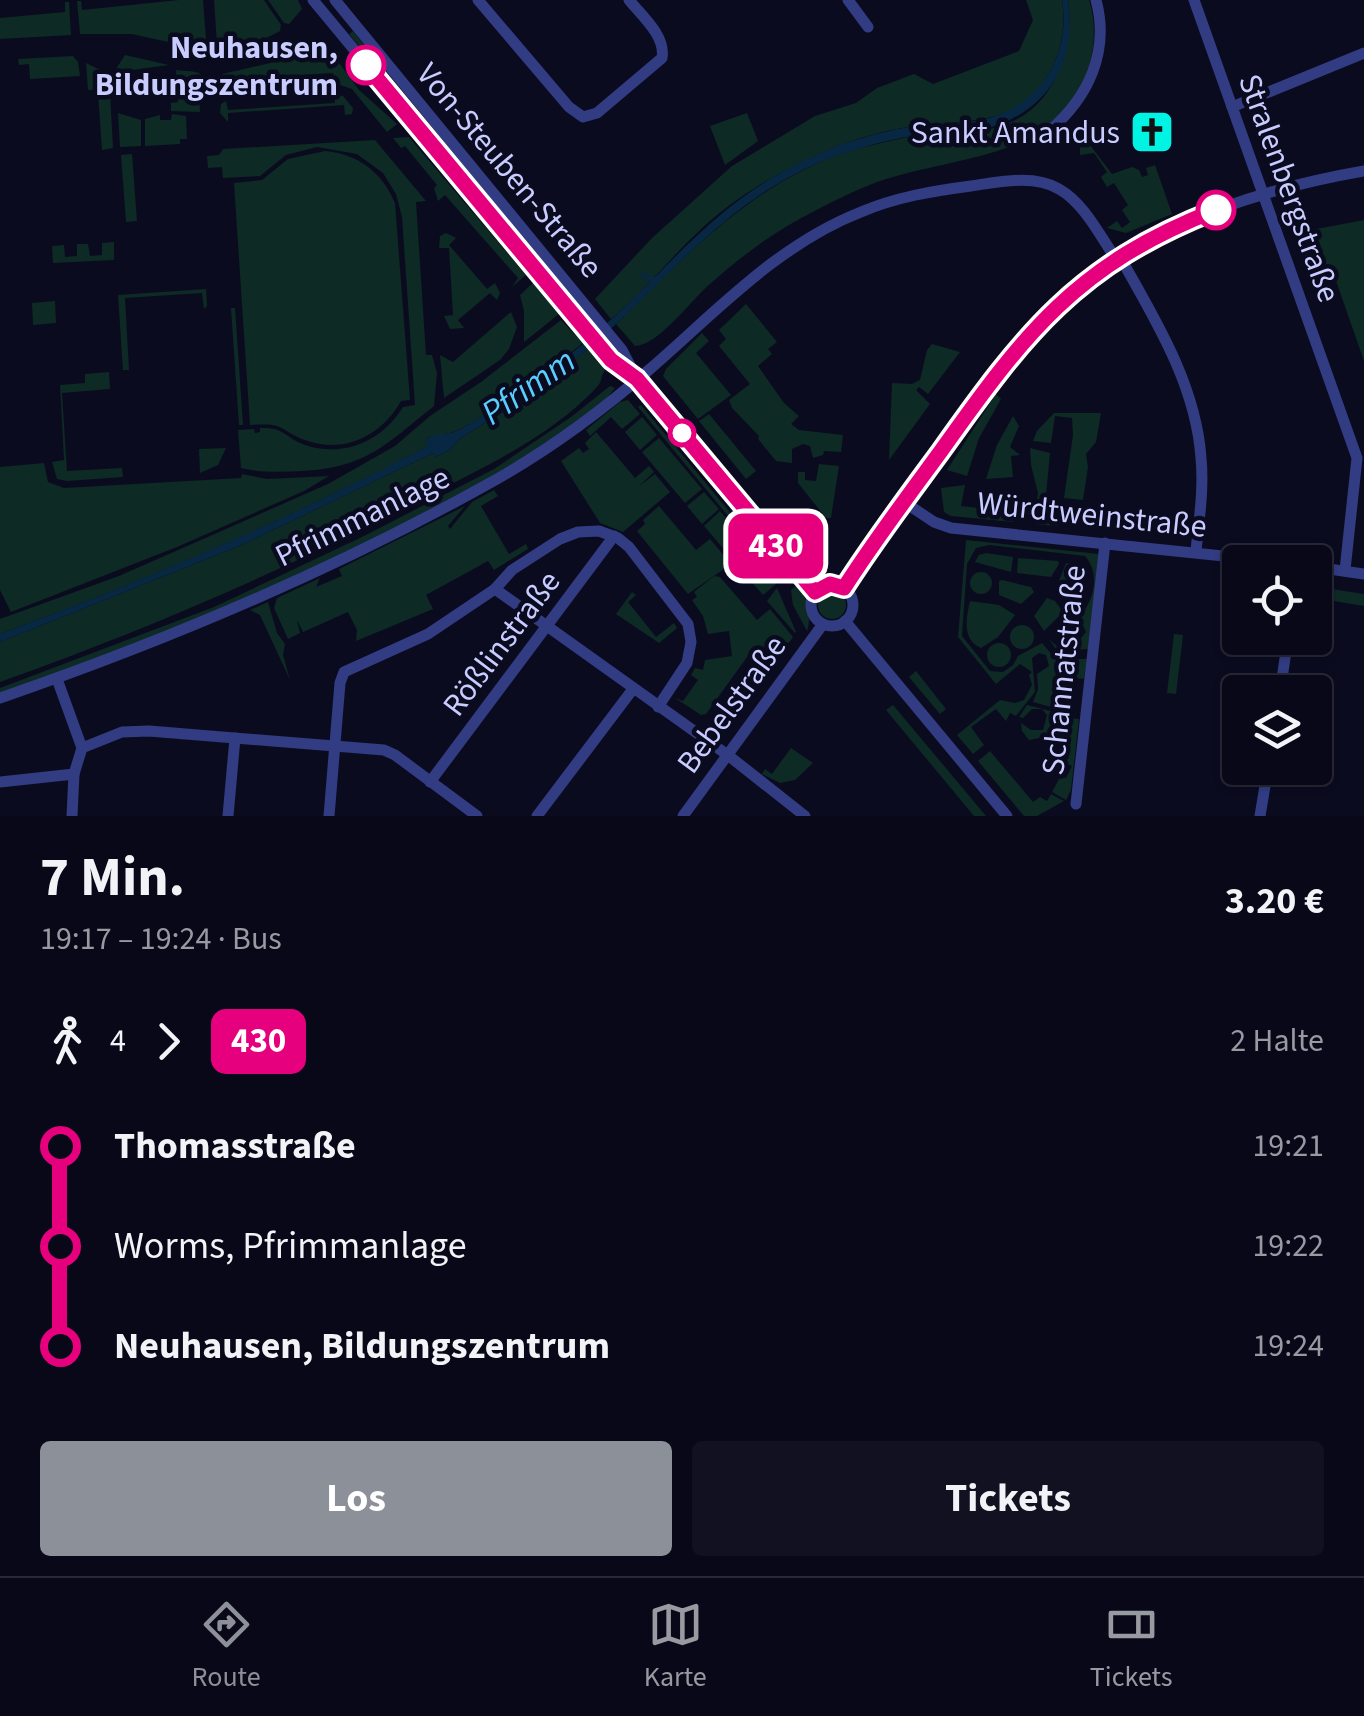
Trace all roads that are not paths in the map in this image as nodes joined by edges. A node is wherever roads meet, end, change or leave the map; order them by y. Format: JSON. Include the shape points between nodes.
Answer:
{"nodes":[{"id":1,"x":313,"y":0,"type":"edge"},
{"id":2,"x":335,"y":0,"type":"edge"},
{"id":3,"x":478,"y":0,"type":"edge"},
{"id":4,"x":629,"y":0,"type":"edge"},
{"id":5,"x":848,"y":0,"type":"edge"},
{"id":6,"x":1096,"y":0,"type":"edge"},
{"id":7,"x":1212,"y":0,"type":"edge"},
{"id":8,"x":1195,"y":3,"type":"edge"},
{"id":9,"x":322,"y":12,"type":"junction"},
{"id":10,"x":868,"y":26,"type":"dead end"},
{"id":11,"x":1364,"y":52,"type":"edge"},
{"id":12,"x":1232,"y":107,"type":"junction"},
{"id":13,"x":1049,"y":131,"type":"dead end"},
{"id":14,"x":1364,"y":171,"type":"edge"},
{"id":15,"x":1264,"y":195,"type":"junction"},
{"id":16,"x":1118,"y":258,"type":"junction"},
{"id":17,"x":637,"y":379,"type":"junction"},
{"id":18,"x":1360,"y":459,"type":"edge"},
{"id":19,"x":904,"y":502,"type":"junction"},
{"id":20,"x":614,"y":536,"type":"junction"},
{"id":21,"x":1105,"y":543,"type":"junction"},
{"id":22,"x":1196,"y":551,"type":"junction"},
{"id":23,"x":1222,"y":554,"type":"edge"},
{"id":24,"x":1332,"y":569,"type":"edge"},
{"id":25,"x":1345,"y":570,"type":"junction"},
{"id":26,"x":1364,"y":574,"type":"edge"},
{"id":27,"x":844,"y":588,"type":"junction"},
{"id":28,"x":495,"y":589,"type":"junction"},
{"id":29,"x":815,"y":592,"type":"junction"},
{"id":30,"x":845,"y":621,"type":"junction"},
{"id":31,"x":823,"y":624,"type":"junction"},
{"id":32,"x":548,"y":628,"type":"junction"},
{"id":33,"x":57,"y":679,"type":"junction"},
{"id":34,"x":633,"y":689,"type":"junction"},
{"id":35,"x":0,"y":698,"type":"edge"},
{"id":36,"x":658,"y":706,"type":"junction"},
{"id":37,"x":235,"y":738,"type":"junction"},
{"id":38,"x":336,"y":746,"type":"junction"},
{"id":39,"x":82,"y":748,"type":"junction"},
{"id":40,"x":729,"y":756,"type":"junction"},
{"id":41,"x":74,"y":774,"type":"junction"},
{"id":42,"x":0,"y":782,"type":"edge"},
{"id":43,"x":430,"y":782,"type":"junction"},
{"id":44,"x":1265,"y":785,"type":"edge"},
{"id":45,"x":1076,"y":804,"type":"dead end"},
{"id":46,"x":72,"y":816,"type":"edge"},
{"id":47,"x":228,"y":816,"type":"edge"},
{"id":48,"x":329,"y":816,"type":"edge"},
{"id":49,"x":478,"y":816,"type":"edge"},
{"id":50,"x":537,"y":816,"type":"edge"},
{"id":51,"x":684,"y":816,"type":"edge"},
{"id":52,"x":805,"y":816,"type":"edge"},
{"id":53,"x":1007,"y":816,"type":"edge"},
{"id":54,"x":1260,"y":816,"type":"edge"}],
"edges":[{"from":1,"to":9,"type":"street","name":"Von-Steuben-Straße"},
{"from":2,"to":9,"type":"street","name":"Von-Steuben-Straße"},
{"from":2,"to":17,"type":"street","name":"Von-Steuben-Straße","via":[[584,302]]},
{"from":3,"to":4,"type":"street","via":[[583,118],[662,58],[660,38]]},
{"from":5,"to":10,"type":"street"},
{"from":6,"to":13,"type":"street","via":[[1097,64],[1078,102]]},
{"from":7,"to":8,"type":"street"},
{"from":8,"to":12,"type":"street","name":"Stralenbergstraße"},
{"from":9,"to":17,"type":"street","name":"Von-Steuben-Straße","via":[[611,360]]},
{"from":11,"to":12,"type":"street"},
{"from":12,"to":15,"type":"street","name":"Stralenbergstraße"},
{"from":14,"to":15,"type":"street"},
{"from":15,"to":16,"type":"street","via":[[1186,221]]},
{"from":15,"to":18,"type":"street","name":"Stralenbergstraße"},
{"from":16,"to":17,"type":"street","name":"Pfrimmanlage","via":[[1074,201],[1048,183],[1012,181],[901,198],[838,222],[776,258]]},
{"from":16,"to":19,"type":"street","via":[[1068,296],[1014,351]]},
{"from":16,"to":22,"type":"street","via":[[1168,347],[1195,419],[1202,472]]},
{"from":17,"to":29,"type":"street","name":"Von-Steuben-Straße"},
{"from":17,"to":33,"type":"street","name":"Pfrimmanlage","via":[[517,466],[406,527],[242,605]]},
{"from":18,"to":25,"type":"street","name":"Stralenbergstraße"},
{"from":19,"to":21,"type":"street","name":"Würdtweinstraße","via":[[951,528]]},
{"from":19,"to":27,"type":"street"},
{"from":20,"to":28,"type":"street","via":[[572,534],[512,570]]},
{"from":20,"to":32,"type":"street","name":"Rößlinstraße"},
{"from":20,"to":36,"type":"street","via":[[634,552],[690,630],[687,664]]},
{"from":21,"to":22,"type":"street","name":"Würdtweinstraße"},
{"from":21,"to":45,"type":"street","name":"Schannatstraße"},
{"from":22,"to":23,"type":"street","name":"Würdtweinstraße"},
{"from":24,"to":25,"type":"street"},
{"from":25,"to":26,"type":"street"},
{"from":27,"to":29,"type":"street","via":[[830,584]]},
{"from":27,"to":30,"type":"street","via":[[853,604]]},
{"from":28,"to":32,"type":"street"},
{"from":28,"to":38,"type":"street","via":[[428,634],[344,672]]},
{"from":29,"to":31,"type":"street","via":[[812,609]]},
{"from":30,"to":31,"type":"street"},
{"from":30,"to":53,"type":"street"},
{"from":31,"to":40,"type":"street","name":"Bebelstraße"},
{"from":32,"to":34,"type":"street"},
{"from":32,"to":43,"type":"street","name":"Rößlinstraße"},
{"from":33,"to":35,"type":"street","name":"Pfrimmanlage"},
{"from":33,"to":39,"type":"street"},
{"from":34,"to":36,"type":"street"},
{"from":34,"to":50,"type":"street"},
{"from":36,"to":40,"type":"street"},
{"from":37,"to":38,"type":"street"},
{"from":37,"to":39,"type":"street","via":[[130,731]]},
{"from":37,"to":47,"type":"street"},
{"from":38,"to":43,"type":"street","via":[[391,752]]},
{"from":38,"to":48,"type":"street"},
{"from":39,"to":41,"type":"street"},
{"from":40,"to":51,"type":"street","name":"Bebelstraße"},
{"from":40,"to":52,"type":"street"},
{"from":41,"to":42,"type":"street"},
{"from":41,"to":46,"type":"street"},
{"from":43,"to":49,"type":"street"},
{"from":44,"to":54,"type":"street"}]}
